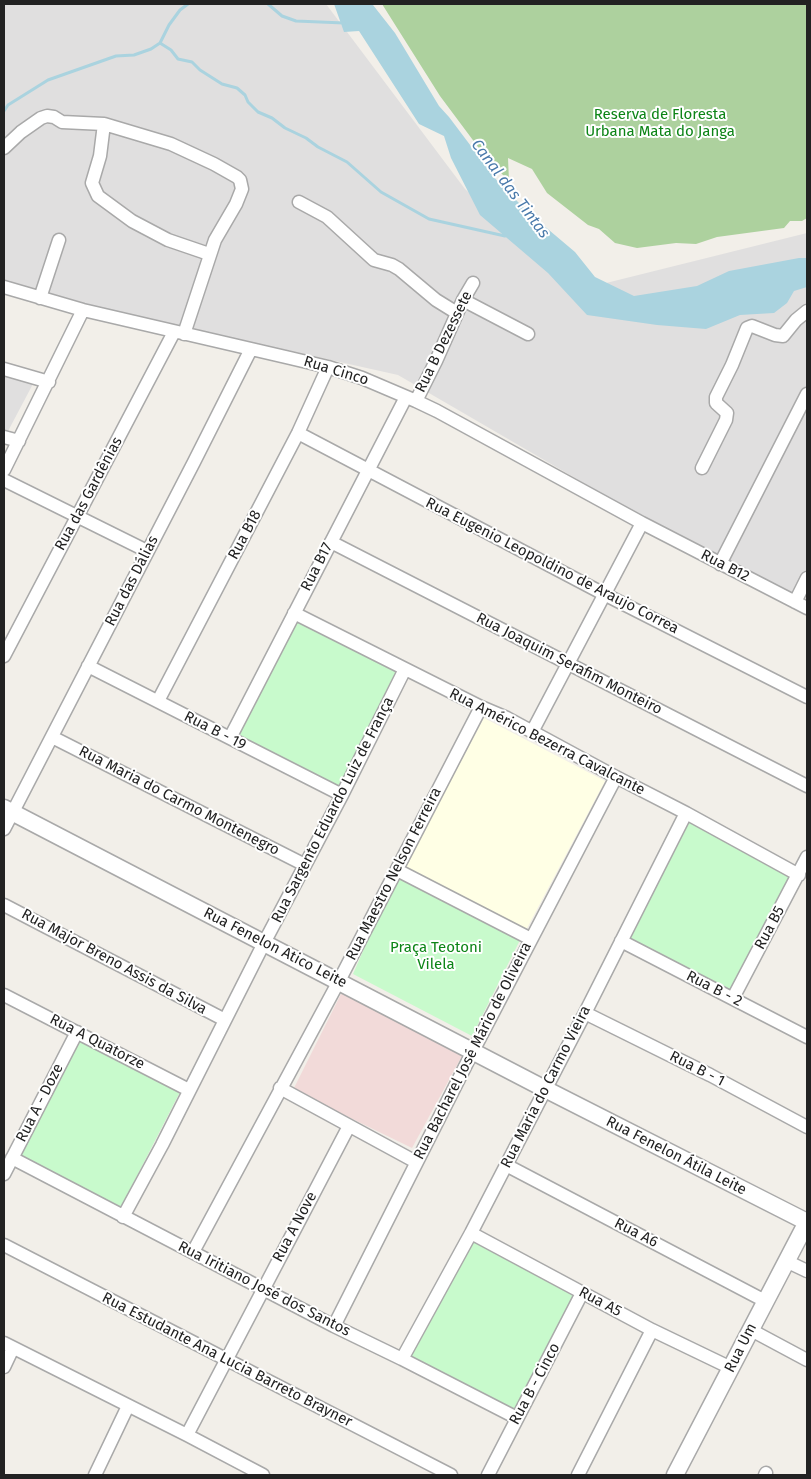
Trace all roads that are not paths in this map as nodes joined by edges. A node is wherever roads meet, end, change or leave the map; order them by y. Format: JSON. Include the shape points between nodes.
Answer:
{"nodes":[{"id":1,"x":104,"y":124,"type":"junction"},
{"id":2,"x":4,"y":148,"type":"edge"},
{"id":3,"x":299,"y":202,"type":"dead end"},
{"id":4,"x":59,"y":240,"type":"dead end"},
{"id":5,"x":209,"y":254,"type":"junction"},
{"id":6,"x":473,"y":283,"type":"dead end"},
{"id":7,"x":4,"y":288,"type":"edge"},
{"id":8,"x":40,"y":298,"type":"junction"},
{"id":9,"x":463,"y":300,"type":"junction"},
{"id":10,"x":83,"y":310,"type":"junction"},
{"id":11,"x":807,"y":311,"type":"edge"},
{"id":12,"x":457,"y":313,"type":"junction"},
{"id":13,"x":179,"y":333,"type":"junction"},
{"id":14,"x":528,"y":334,"type":"dead end"},
{"id":15,"x":251,"y":349,"type":"junction"},
{"id":16,"x":328,"y":367,"type":"junction"},
{"id":17,"x":4,"y":368,"type":"edge"},
{"id":18,"x":49,"y":382,"type":"junction"},
{"id":19,"x":807,"y":394,"type":"edge"},
{"id":20,"x":411,"y":399,"type":"junction"},
{"id":21,"x":298,"y":433,"type":"junction"},
{"id":22,"x":4,"y":437,"type":"edge"},
{"id":23,"x":19,"y":441,"type":"junction"},
{"id":24,"x":702,"y":468,"type":"dead end"},
{"id":25,"x":4,"y":470,"type":"edge"},
{"id":26,"x":366,"y":470,"type":"junction"},
{"id":27,"x":4,"y":480,"type":"edge"},
{"id":28,"x":77,"y":515,"type":"junction"},
{"id":29,"x":642,"y":523,"type":"junction"},
{"id":30,"x":331,"y":542,"type":"junction"},
{"id":31,"x":147,"y":551,"type":"junction"},
{"id":32,"x":720,"y":564,"type":"junction"},
{"id":33,"x":807,"y":578,"type":"edge"},
{"id":34,"x":604,"y":594,"type":"junction"},
{"id":35,"x":795,"y":602,"type":"junction"},
{"id":36,"x":807,"y":608,"type":"edge"},
{"id":37,"x":294,"y":613,"type":"junction"},
{"id":38,"x":4,"y":656,"type":"edge"},
{"id":39,"x":568,"y":663,"type":"junction"},
{"id":40,"x":88,"y":666,"type":"junction"},
{"id":41,"x":406,"y":669,"type":"junction"},
{"id":42,"x":807,"y":697,"type":"edge"},
{"id":43,"x":158,"y":701,"type":"junction"},
{"id":44,"x":481,"y":707,"type":"junction"},
{"id":45,"x":532,"y":732,"type":"junction"},
{"id":46,"x":52,"y":737,"type":"junction"},
{"id":47,"x":230,"y":738,"type":"junction"},
{"id":48,"x":616,"y":778,"type":"junction"},
{"id":49,"x":807,"y":786,"type":"edge"},
{"id":50,"x":342,"y":795,"type":"junction"},
{"id":51,"x":8,"y":810,"type":"edge"},
{"id":52,"x":686,"y":813,"type":"junction"},
{"id":53,"x":4,"y":829,"type":"edge"},
{"id":54,"x":807,"y":857,"type":"edge"},
{"id":55,"x":305,"y":864,"type":"junction"},
{"id":56,"x":397,"y":870,"type":"junction"},
{"id":57,"x":798,"y":875,"type":"junction"},
{"id":58,"x":4,"y":905,"type":"edge"},
{"id":59,"x":531,"y":939,"type":"junction"},
{"id":60,"x":621,"y":941,"type":"junction"},
{"id":61,"x":264,"y":942,"type":"junction"},
{"id":62,"x":339,"y":981,"type":"junction"},
{"id":63,"x":4,"y":997,"type":"edge"},
{"id":64,"x":733,"y":998,"type":"junction"},
{"id":65,"x":585,"y":1013,"type":"junction"},
{"id":66,"x":225,"y":1020,"type":"junction"},
{"id":67,"x":77,"y":1032,"type":"junction"},
{"id":68,"x":806,"y":1034,"type":"edge"},
{"id":69,"x":473,"y":1051,"type":"junction"},
{"id":70,"x":280,"y":1088,"type":"junction"},
{"id":71,"x":545,"y":1089,"type":"junction"},
{"id":72,"x":189,"y":1090,"type":"junction"},
{"id":73,"x":348,"y":1126,"type":"junction"},
{"id":74,"x":807,"y":1127,"type":"edge"},
{"id":75,"x":12,"y":1158,"type":"junction"},
{"id":76,"x":416,"y":1162,"type":"junction"},
{"id":77,"x":506,"y":1164,"type":"junction"},
{"id":78,"x":4,"y":1174,"type":"edge"},
{"id":79,"x":123,"y":1217,"type":"junction"},
{"id":80,"x":807,"y":1221,"type":"edge"},
{"id":81,"x":471,"y":1233,"type":"junction"},
{"id":82,"x":4,"y":1245,"type":"edge"},
{"id":83,"x":192,"y":1252,"type":"junction"},
{"id":84,"x":786,"y":1261,"type":"junction"},
{"id":85,"x":807,"y":1271,"type":"edge"},
{"id":86,"x":263,"y":1289,"type":"junction"},
{"id":87,"x":582,"y":1293,"type":"junction"},
{"id":88,"x":765,"y":1302,"type":"junction"},
{"id":89,"x":334,"y":1326,"type":"junction"},
{"id":90,"x":652,"y":1330,"type":"junction"},
{"id":91,"x":750,"y":1330,"type":"junction"},
{"id":92,"x":9,"y":1345,"type":"edge"},
{"id":93,"x":402,"y":1359,"type":"junction"},
{"id":94,"x":226,"y":1360,"type":"junction"},
{"id":95,"x":807,"y":1360,"type":"edge"},
{"id":96,"x":4,"y":1367,"type":"edge"},
{"id":97,"x":731,"y":1368,"type":"junction"},
{"id":98,"x":128,"y":1406,"type":"junction"},
{"id":99,"x":517,"y":1418,"type":"junction"},
{"id":100,"x":188,"y":1435,"type":"junction"},
{"id":101,"x":239,"y":1470,"type":"edge"},
{"id":102,"x":95,"y":1475,"type":"edge"},
{"id":103,"x":263,"y":1475,"type":"edge"},
{"id":104,"x":451,"y":1475,"type":"edge"},
{"id":105,"x":488,"y":1475,"type":"edge"},
{"id":106,"x":578,"y":1475,"type":"edge"},
{"id":107,"x":675,"y":1475,"type":"edge"}],
"edges":[{"from":1,"to":2,"type":"street","via":[[62,122],[47,116],[21,132]]},
{"from":1,"to":5,"type":"street","via":[[100,156],[92,182],[98,196],[132,221],[168,240]]},
{"from":1,"to":5,"type":"street","name":"Rua das Gardênias","via":[[171,144],[240,180],[242,189],[236,204]]},
{"from":3,"to":12,"type":"street","via":[[327,217],[374,260],[392,265]]},
{"from":4,"to":8,"type":"street"},
{"from":5,"to":13,"type":"street","name":"Rua das Gardênias"},
{"from":6,"to":9,"type":"street","name":"Rua B Dezessete"},
{"from":7,"to":8,"type":"street","name":"Rua Cinco"},
{"from":8,"to":10,"type":"street","name":"Rua Cinco"},
{"from":9,"to":12,"type":"street","name":"Rua B Dezessete"},
{"from":9,"to":14,"type":"street"},
{"from":10,"to":13,"type":"street","name":"Rua Cinco"},
{"from":10,"to":18,"type":"street"},
{"from":11,"to":24,"type":"street","via":[[782,336],[752,326],[747,328],[716,397],[716,404],[727,412],[726,420]]},
{"from":12,"to":20,"type":"street","name":"Rua B Dezessete","via":[[436,360]]},
{"from":13,"to":15,"type":"street","name":"Rua Cinco"},
{"from":13,"to":28,"type":"street","name":"Rua das Gardênias"},
{"from":15,"to":16,"type":"street","name":"Rua Cinco"},
{"from":15,"to":31,"type":"street","name":"Rua das Dálias"},
{"from":16,"to":20,"type":"street","name":"Rua Cinco"},
{"from":16,"to":21,"type":"street","name":"Rua B18"},
{"from":17,"to":18,"type":"street"},
{"from":18,"to":23,"type":"street"},
{"from":19,"to":32,"type":"street"},
{"from":20,"to":26,"type":"street","name":"Rua B17"},
{"from":20,"to":29,"type":"street","name":"Rua Cinco"},
{"from":21,"to":26,"type":"street","name":"Rua Eugenio Leopoldino de Araujo Correa"},
{"from":21,"to":43,"type":"street","name":"Rua B18"},
{"from":22,"to":23,"type":"street"},
{"from":23,"to":25,"type":"street"},
{"from":26,"to":30,"type":"street","name":"Rua B17"},
{"from":26,"to":34,"type":"street","name":"Rua Eugenio Leopoldino de Araujo Correa"},
{"from":27,"to":28,"type":"street"},
{"from":28,"to":31,"type":"street"},
{"from":28,"to":38,"type":"street","name":"Rua das Gardênias"},
{"from":29,"to":32,"type":"street","name":"Rua B12"},
{"from":29,"to":34,"type":"street"},
{"from":30,"to":37,"type":"street","name":"Rua B17"},
{"from":30,"to":39,"type":"street","name":"Rua Joaquim Serafim Monteiro"},
{"from":31,"to":40,"type":"street","name":"Rua das Dálias"},
{"from":32,"to":35,"type":"street","name":"Rua B12"},
{"from":33,"to":35,"type":"street"},
{"from":34,"to":39,"type":"street"},
{"from":34,"to":42,"type":"street","name":"Rua Eugenio Leopoldino de Araujo Correa"},
{"from":35,"to":36,"type":"street","name":"Rua B12"},
{"from":37,"to":41,"type":"street","name":"Rua Américo Bezerra Cavalcante"},
{"from":37,"to":47,"type":"street","name":"Rua B17"},
{"from":39,"to":45,"type":"street"},
{"from":39,"to":49,"type":"street","name":"Rua Joaquim Serafim Monteiro"},
{"from":40,"to":43,"type":"street","name":"Rua B - 19"},
{"from":40,"to":46,"type":"street","name":"Rua das Dálias"},
{"from":41,"to":44,"type":"street","name":"Rua Américo Bezerra Cavalcante"},
{"from":41,"to":50,"type":"street","name":"Rua Sargento Eduardo Luiz de França"},
{"from":43,"to":47,"type":"street","name":"Rua B - 19"},
{"from":44,"to":45,"type":"street","name":"Rua Américo Bezerra Cavalcante"},
{"from":44,"to":56,"type":"street","name":"Rua Maestro Nelson Ferreira"},
{"from":45,"to":48,"type":"street","name":"Rua Américo Bezerra Cavalcante"},
{"from":46,"to":51,"type":"street","name":"Rua das Dálias"},
{"from":46,"to":55,"type":"street","name":"Rua Maria do Carmo Montenegro"},
{"from":47,"to":50,"type":"street","name":"Rua B - 19"},
{"from":48,"to":52,"type":"street","name":"Rua Américo Bezerra Cavalcante"},
{"from":48,"to":59,"type":"street","name":"Rua Bacharel José Mário de Oliveira"},
{"from":50,"to":55,"type":"street","name":"Rua Sargento Eduardo Luiz de França"},
{"from":51,"to":53,"type":"street","name":"Rua das Dálias"},
{"from":51,"to":61,"type":"street","name":"Rua Fenelon Atico Leite"},
{"from":52,"to":57,"type":"street","name":"Rua Américo Bezerra Cavalcante"},
{"from":52,"to":60,"type":"street","name":"Rua Maria do Carmo Vieira"},
{"from":54,"to":57,"type":"street","name":"Rua B5"},
{"from":55,"to":61,"type":"street","name":"Rua Sargento Eduardo Luiz de França"},
{"from":56,"to":59,"type":"street"},
{"from":56,"to":62,"type":"street","name":"Rua Maestro Nelson Ferreira"},
{"from":57,"to":64,"type":"street","name":"Rua B5"},
{"from":58,"to":66,"type":"street","name":"Rua Major Breno Assis da Silva"},
{"from":59,"to":69,"type":"street","name":"Rua Bacharel José Mário de Oliveira"},
{"from":60,"to":64,"type":"street","name":"Rua B - 2"},
{"from":60,"to":65,"type":"street","name":"Rua Maria do Carmo Vieira"},
{"from":61,"to":62,"type":"street","name":"Rua Fenelon Atico Leite"},
{"from":61,"to":66,"type":"street","name":"Rua Sargento Eduardo Luiz de França"},
{"from":62,"to":69,"type":"street","name":"Rua Fenelon Atico Leite"},
{"from":62,"to":70,"type":"street","name":"Rua Maestro Nelson Ferreira"},
{"from":63,"to":67,"type":"street","name":"Rua A Quatorze"},
{"from":64,"to":68,"type":"street","name":"Rua B - 2"},
{"from":65,"to":71,"type":"street","name":"Rua Maria do Carmo Vieira"},
{"from":65,"to":74,"type":"street","name":"Rua B - 1"},
{"from":66,"to":72,"type":"street","name":"Rua Sargento Eduardo Luiz de França"},
{"from":67,"to":72,"type":"street","name":"Rua A Quatorze"},
{"from":67,"to":75,"type":"street","name":"Rua A - Doze"},
{"from":69,"to":71,"type":"street","name":"Rua Fenelon Atico Leite"},
{"from":69,"to":76,"type":"street","name":"Rua Bacharel José Mário de Oliveira"},
{"from":70,"to":73,"type":"street"},
{"from":70,"to":83,"type":"street","name":"Rua Maestro Nelson Ferreira"},
{"from":71,"to":77,"type":"street","name":"Rua Maria do Carmo Vieira"},
{"from":71,"to":80,"type":"street","name":"Rua Fenelon Átila Leite"},
{"from":72,"to":79,"type":"street","name":"Rua Sargento Eduardo Luiz de França"},
{"from":73,"to":76,"type":"street"},
{"from":73,"to":86,"type":"street","name":"Rua A Nove"},
{"from":75,"to":78,"type":"street","name":"Rua A - Doze"},
{"from":75,"to":79,"type":"street","name":"Rua Iritiano José dos Santos"},
{"from":76,"to":89,"type":"street","name":"Rua Bacharel José Mário de Oliveira"},
{"from":77,"to":81,"type":"street","name":"Rua Maria do Carmo Vieira"},
{"from":77,"to":88,"type":"street","name":"Rua A6"},
{"from":79,"to":83,"type":"street","name":"Rua Iritiano José dos Santos"},
{"from":80,"to":84,"type":"street","name":"Rua Um"},
{"from":81,"to":87,"type":"street","name":"Rua A5"},
{"from":81,"to":93,"type":"street","name":"Rua Maria do Carmo Vieira"},
{"from":82,"to":94,"type":"street","name":"Rua Estudante Ana Lucia Barreto Brayner"},
{"from":83,"to":86,"type":"street","name":"Rua Iritiano José dos Santos"},
{"from":84,"to":85,"type":"street"},
{"from":84,"to":88,"type":"street","name":"Rua Um"},
{"from":86,"to":89,"type":"street","name":"Rua Iritiano José dos Santos"},
{"from":86,"to":94,"type":"street","name":"Rua A Nove"},
{"from":87,"to":90,"type":"street","name":"Rua A5"},
{"from":87,"to":99,"type":"street","name":"Rua B - Cinco"},
{"from":88,"to":91,"type":"street","name":"Rua Um"},
{"from":89,"to":93,"type":"street","name":"Rua Iritiano José dos Santos"},
{"from":90,"to":97,"type":"street","name":"Rua A5"},
{"from":90,"to":106,"type":"street"},
{"from":91,"to":95,"type":"street"},
{"from":91,"to":97,"type":"street","name":"Rua Um"},
{"from":92,"to":96,"type":"street"},
{"from":92,"to":98,"type":"street"},
{"from":93,"to":99,"type":"street","name":"Rua Iritiano José dos Santos"},
{"from":94,"to":100,"type":"street","name":"Rua A Nove"},
{"from":94,"to":104,"type":"street","name":"Rua Estudante Ana Lucia Barreto Brayner"},
{"from":97,"to":107,"type":"street","name":"Rua Um"},
{"from":98,"to":100,"type":"street"},
{"from":98,"to":102,"type":"street"},
{"from":99,"to":105,"type":"street","name":"Rua B - Cinco"},
{"from":100,"to":101,"type":"street"},
{"from":101,"to":103,"type":"street"}]}
